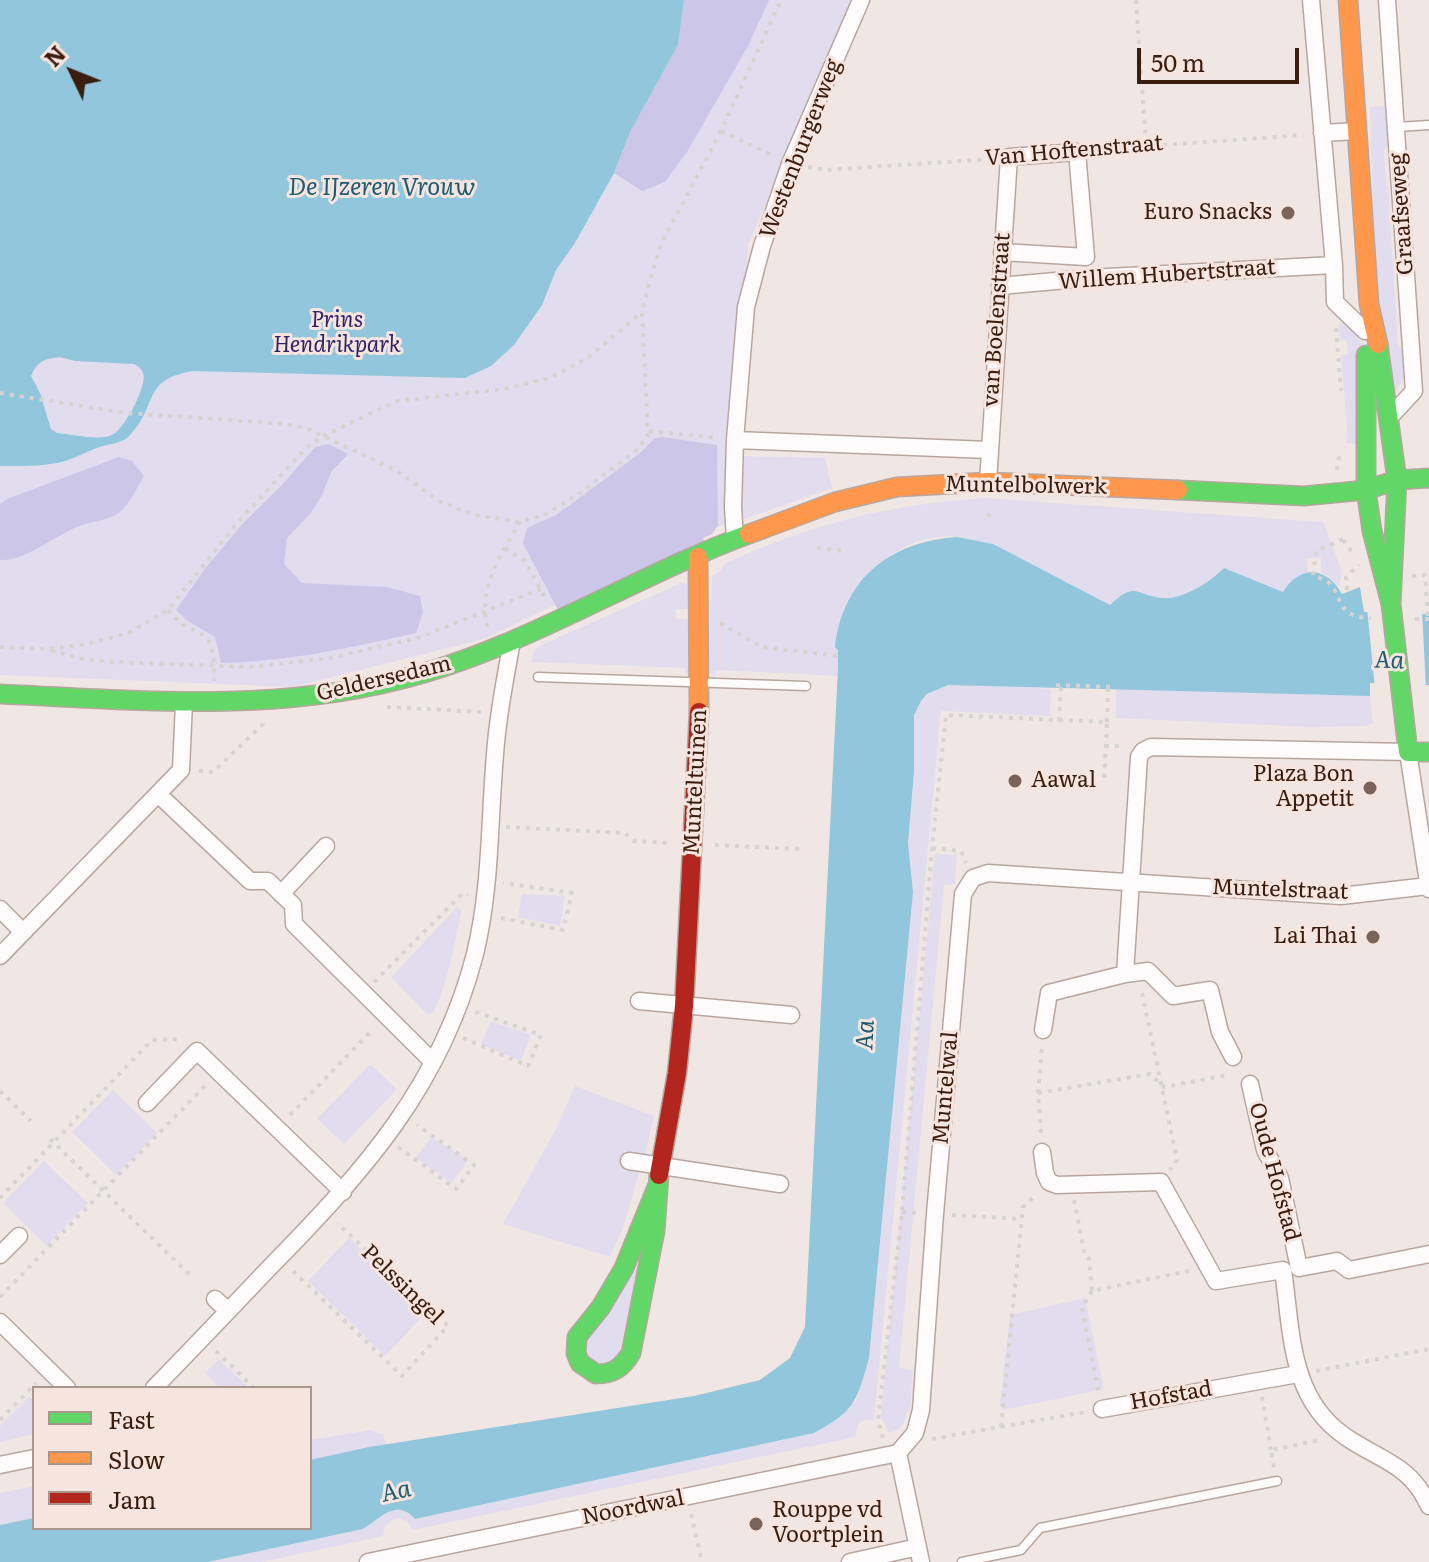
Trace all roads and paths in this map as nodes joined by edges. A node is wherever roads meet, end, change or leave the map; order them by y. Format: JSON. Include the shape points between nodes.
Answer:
{"nodes":[{"id":1,"x":781,"y":0,"type":"edge"},
{"id":2,"x":861,"y":0,"type":"edge"},
{"id":3,"x":1136,"y":0,"type":"edge"},
{"id":4,"x":1311,"y":0,"type":"edge"},
{"id":5,"x":1348,"y":0,"type":"edge"},
{"id":6,"x":1387,"y":0,"type":"edge"},
{"id":7,"x":1429,"y":125,"type":"edge"},
{"id":8,"x":1397,"y":127,"type":"junction"},
{"id":9,"x":721,"y":131,"type":"junction"},
{"id":10,"x":1357,"y":131,"type":"junction"},
{"id":11,"x":1322,"y":133,"type":"junction"},
{"id":12,"x":1146,"y":145,"type":"junction"},
{"id":13,"x":1077,"y":152,"type":"junction"},
{"id":14,"x":1009,"y":157,"type":"junction"},
{"id":15,"x":790,"y":164,"type":"junction"},
{"id":16,"x":1002,"y":252,"type":"junction"},
{"id":17,"x":1086,"y":257,"type":"junction"},
{"id":18,"x":1334,"y":265,"type":"junction"},
{"id":19,"x":1089,"y":278,"type":"junction"},
{"id":20,"x":1000,"y":286,"type":"junction"},
{"id":21,"x":1335,"y":302,"type":"junction"},
{"id":22,"x":1369,"y":304,"type":"junction"},
{"id":23,"x":642,"y":312,"type":"junction"},
{"id":24,"x":1365,"y":331,"type":"junction"},
{"id":25,"x":0,"y":393,"type":"edge"},
{"id":26,"x":1341,"y":395,"type":"dead end"},
{"id":27,"x":1389,"y":418,"type":"junction"},
{"id":28,"x":649,"y":431,"type":"junction"},
{"id":29,"x":323,"y":436,"type":"junction"},
{"id":30,"x":735,"y":440,"type":"junction"},
{"id":31,"x":1340,"y":448,"type":"dead end"},
{"id":32,"x":989,"y":450,"type":"junction"},
{"id":33,"x":1338,"y":462,"type":"dead end"},
{"id":34,"x":1429,"y":478,"type":"edge"},
{"id":35,"x":1397,"y":480,"type":"junction"},
{"id":36,"x":988,"y":482,"type":"junction"},
{"id":37,"x":1366,"y":490,"type":"junction"},
{"id":38,"x":520,"y":522,"type":"junction"},
{"id":39,"x":735,"y":539,"type":"junction"},
{"id":40,"x":1343,"y":539,"type":"dead end"},
{"id":41,"x":505,"y":548,"type":"junction"},
{"id":42,"x":817,"y":548,"type":"dead end"},
{"id":43,"x":843,"y":551,"type":"dead end"},
{"id":44,"x":698,"y":557,"type":"junction"},
{"id":45,"x":1354,"y":570,"type":"dead end"},
{"id":46,"x":1425,"y":575,"type":"dead end"},
{"id":47,"x":541,"y":589,"type":"junction"},
{"id":48,"x":1347,"y":590,"type":"dead end"},
{"id":49,"x":1391,"y":604,"type":"junction"},
{"id":50,"x":168,"y":610,"type":"junction"},
{"id":51,"x":483,"y":611,"type":"junction"},
{"id":52,"x":701,"y":612,"type":"junction"},
{"id":53,"x":1373,"y":618,"type":"dead end"},
{"id":54,"x":1428,"y":618,"type":"edge"},
{"id":55,"x":557,"y":619,"type":"junction"},
{"id":56,"x":1414,"y":619,"type":"dead end"},
{"id":57,"x":512,"y":641,"type":"junction"},
{"id":58,"x":0,"y":647,"type":"edge"},
{"id":59,"x":48,"y":649,"type":"junction"},
{"id":60,"x":485,"y":652,"type":"junction"},
{"id":61,"x":838,"y":656,"type":"dead end"},
{"id":62,"x":214,"y":666,"type":"junction"},
{"id":63,"x":538,"y":677,"type":"dead end"},
{"id":64,"x":701,"y":683,"type":"junction"},
{"id":65,"x":806,"y":686,"type":"dead end"},
{"id":66,"x":0,"y":694,"type":"edge"},
{"id":67,"x":267,"y":700,"type":"junction"},
{"id":68,"x":184,"y":702,"type":"junction"},
{"id":69,"x":214,"y":702,"type":"junction"},
{"id":70,"x":1059,"y":721,"type":"dead end"},
{"id":71,"x":1107,"y":722,"type":"dead end"},
{"id":72,"x":1105,"y":746,"type":"dead end"},
{"id":73,"x":1408,"y":752,"type":"junction"},
{"id":74,"x":1429,"y":752,"type":"edge"},
{"id":75,"x":181,"y":770,"type":"junction"},
{"id":76,"x":1104,"y":783,"type":"dead end"},
{"id":77,"x":158,"y":794,"type":"junction"},
{"id":78,"x":491,"y":827,"type":"junction"},
{"id":79,"x":633,"y":841,"type":"dead end"},
{"id":80,"x":1426,"y":845,"type":"edge"},
{"id":81,"x":326,"y":846,"type":"dead end"},
{"id":82,"x":932,"y":848,"type":"dead end"},
{"id":83,"x":973,"y":878,"type":"junction"},
{"id":84,"x":488,"y":881,"type":"junction"},
{"id":85,"x":1132,"y":882,"type":"junction"},
{"id":86,"x":1428,"y":888,"type":"edge"},
{"id":87,"x":281,"y":894,"type":"junction"},
{"id":88,"x":484,"y":907,"type":"junction"},
{"id":89,"x":0,"y":909,"type":"edge"},
{"id":90,"x":23,"y":932,"type":"junction"},
{"id":91,"x":0,"y":956,"type":"edge"},
{"id":92,"x":1125,"y":974,"type":"junction"},
{"id":93,"x":364,"y":992,"type":"junction"},
{"id":94,"x":639,"y":1001,"type":"dead end"},
{"id":95,"x":457,"y":1006,"type":"junction"},
{"id":96,"x":684,"y":1006,"type":"junction"},
{"id":97,"x":387,"y":1014,"type":"junction"},
{"id":98,"x":791,"y":1015,"type":"dead end"},
{"id":99,"x":447,"y":1030,"type":"junction"},
{"id":100,"x":1043,"y":1030,"type":"joint"},
{"id":101,"x":433,"y":1062,"type":"junction"},
{"id":102,"x":1234,"y":1065,"type":"joint"},
{"id":103,"x":218,"y":1072,"type":"junction"},
{"id":104,"x":1250,"y":1084,"type":"dead end"},
{"id":105,"x":1160,"y":1086,"type":"junction"},
{"id":106,"x":0,"y":1091,"type":"edge"},
{"id":107,"x":1038,"y":1093,"type":"junction"},
{"id":108,"x":147,"y":1103,"type":"dead end"},
{"id":109,"x":403,"y":1115,"type":"junction"},
{"id":110,"x":31,"y":1121,"type":"dead end"},
{"id":111,"x":277,"y":1128,"type":"junction"},
{"id":112,"x":386,"y":1138,"type":"junction"},
{"id":113,"x":50,"y":1139,"type":"dead end"},
{"id":114,"x":1042,"y":1152,"type":"joint"},
{"id":115,"x":629,"y":1161,"type":"dead end"},
{"id":116,"x":661,"y":1166,"type":"junction"},
{"id":117,"x":1049,"y":1182,"type":"junction"},
{"id":118,"x":1161,"y":1182,"type":"junction"},
{"id":119,"x":780,"y":1184,"type":"dead end"},
{"id":120,"x":1071,"y":1186,"type":"junction"},
{"id":121,"x":657,"y":1187,"type":"junction"},
{"id":122,"x":103,"y":1191,"type":"junction"},
{"id":123,"x":343,"y":1192,"type":"junction"},
{"id":124,"x":325,"y":1212,"type":"junction"},
{"id":125,"x":935,"y":1214,"type":"junction"},
{"id":126,"x":1022,"y":1219,"type":"junction"},
{"id":127,"x":19,"y":1236,"type":"dead end"},
{"id":128,"x":1429,"y":1254,"type":"edge"},
{"id":129,"x":0,"y":1255,"type":"edge"},
{"id":130,"x":280,"y":1258,"type":"junction"},
{"id":131,"x":1208,"y":1267,"type":"junction"},
{"id":132,"x":1291,"y":1269,"type":"junction"},
{"id":133,"x":193,"y":1278,"type":"dead end"},
{"id":134,"x":1092,"y":1291,"type":"junction"},
{"id":135,"x":0,"y":1297,"type":"edge"},
{"id":136,"x":215,"y":1299,"type":"dead end"},
{"id":137,"x":228,"y":1311,"type":"junction"},
{"id":138,"x":0,"y":1322,"type":"edge"},
{"id":139,"x":203,"y":1338,"type":"junction"},
{"id":140,"x":1429,"y":1349,"type":"edge"},
{"id":141,"x":48,"y":1369,"type":"junction"},
{"id":142,"x":1298,"y":1374,"type":"junction"},
{"id":143,"x":1259,"y":1381,"type":"junction"},
{"id":144,"x":65,"y":1386,"type":"edge"},
{"id":145,"x":156,"y":1386,"type":"edge"},
{"id":146,"x":252,"y":1386,"type":"edge"},
{"id":147,"x":1102,"y":1409,"type":"junction"},
{"id":148,"x":0,"y":1420,"type":"edge"},
{"id":149,"x":1001,"y":1428,"type":"junction"},
{"id":150,"x":915,"y":1433,"type":"junction"},
{"id":151,"x":1343,"y":1436,"type":"junction"},
{"id":152,"x":1271,"y":1450,"type":"junction"},
{"id":153,"x":893,"y":1454,"type":"junction"},
{"id":154,"x":32,"y":1458,"type":"edge"},
{"id":155,"x":0,"y":1465,"type":"edge"},
{"id":156,"x":1277,"y":1481,"type":"joint"},
{"id":157,"x":687,"y":1497,"type":"junction"},
{"id":158,"x":1429,"y":1506,"type":"edge"},
{"id":159,"x":919,"y":1555,"type":"edge"},
{"id":160,"x":411,"y":1557,"type":"edge"},
{"id":161,"x":368,"y":1562,"type":"edge"},
{"id":162,"x":702,"y":1562,"type":"edge"},
{"id":163,"x":850,"y":1562,"type":"edge"},
{"id":164,"x":962,"y":1562,"type":"edge"}],
"edges":[{"from":1,"to":9,"type":"path"},
{"from":2,"to":15,"type":"street","name":"Westenburgerweg"},
{"from":3,"to":12,"type":"path"},
{"from":4,"to":11,"type":"street"},
{"from":5,"to":10,"type":"street","name":"Graafseweg"},
{"from":6,"to":8,"type":"street","name":"Graafseweg"},
{"from":7,"to":8,"type":"lane"},
{"from":8,"to":27,"type":"street","name":"Graafseweg","via":[[1414,391]]},
{"from":9,"to":15,"type":"path","name":"Van Hoftenstraat"},
{"from":9,"to":23,"type":"path","via":[[662,242]]},
{"from":10,"to":11,"type":"street"},
{"from":10,"to":22,"type":"street","name":"Graafseweg"},
{"from":11,"to":12,"type":"path","name":"Van Hoftenstraat"},
{"from":11,"to":18,"type":"street"},
{"from":12,"to":13,"type":"path","name":"Van Hoftenstraat"},
{"from":13,"to":14,"type":"street","name":"Van Hoftenstraat"},
{"from":13,"to":17,"type":"street"},
{"from":14,"to":15,"type":"path","name":"Van Hoftenstraat","via":[[826,170]]},
{"from":14,"to":16,"type":"street","name":"van Boelenstraat"},
{"from":15,"to":30,"type":"street","name":"Westenburgerweg","via":[[746,307]]},
{"from":16,"to":17,"type":"street"},
{"from":16,"to":20,"type":"street","name":"van Boelenstraat"},
{"from":17,"to":19,"type":"street"},
{"from":18,"to":19,"type":"street","name":"Willem Hubertstraat"},
{"from":18,"to":21,"type":"street"},
{"from":19,"to":20,"type":"street","name":"Willem Hubertstraat"},
{"from":20,"to":32,"type":"street","name":"van Boelenstraat"},
{"from":21,"to":24,"type":"street"},
{"from":21,"to":26,"type":"path"},
{"from":22,"to":24,"type":"street","name":"Graafseweg"},
{"from":22,"to":27,"type":"street","name":"Graafseweg"},
{"from":23,"to":28,"type":"path"},
{"from":23,"to":29,"type":"path","via":[[589,357],[550,378],[504,389],[397,401]]},
{"from":24,"to":37,"type":"street","name":"Graafseweg"},
{"from":25,"to":29,"type":"path","via":[[126,413],[286,424]]},
{"from":27,"to":35,"type":"street","name":"Graafseweg"},
{"from":28,"to":30,"type":"path"},
{"from":28,"to":38,"type":"path","via":[[638,449],[577,495]]},
{"from":29,"to":38,"type":"path","via":[[397,471],[439,501],[474,515]]},
{"from":29,"to":50,"type":"path","via":[[238,522]]},
{"from":30,"to":32,"type":"street","name":"Muntelbolwerk"},
{"from":30,"to":39,"type":"street","name":"Westenburgerweg"},
{"from":31,"to":33,"type":"path"},
{"from":32,"to":36,"type":"street","name":"van Boelenstraat"},
{"from":34,"to":35,"type":"street","name":"Muntelbolwerk"},
{"from":35,"to":37,"type":"street","name":"Muntelbolwerk"},
{"from":35,"to":49,"type":"street","name":"Graafseweg"},
{"from":36,"to":37,"type":"street","name":"Muntelbolwerk","via":[[1279,496]]},
{"from":36,"to":39,"type":"street","name":"Muntelbolwerk","via":[[926,484],[866,494]]},
{"from":37,"to":49,"type":"street","name":"Graafseweg"},
{"from":38,"to":41,"type":"path"},
{"from":39,"to":44,"type":"street","name":"Muntelbolwerk"},
{"from":40,"to":53,"type":"path","via":[[1316,551],[1313,576],[1332,585],[1351,616]]},
{"from":41,"to":47,"type":"path","via":[[525,561]]},
{"from":41,"to":51,"type":"path"},
{"from":42,"to":43,"type":"path"},
{"from":44,"to":52,"type":"street","name":"Munteltuinen"},
{"from":44,"to":55,"type":"street","name":"Geldersedam"},
{"from":45,"to":48,"type":"path","via":[[1346,577]]},
{"from":46,"to":54,"type":"path"},
{"from":47,"to":51,"type":"path"},
{"from":47,"to":55,"type":"path"},
{"from":49,"to":73,"type":"street","name":"Graafseweg"},
{"from":50,"to":59,"type":"path","via":[[128,633]]},
{"from":50,"to":62,"type":"path","via":[[206,636]]},
{"from":51,"to":60,"type":"path","via":[[488,626]]},
{"from":51,"to":62,"type":"path","via":[[418,638],[329,658]]},
{"from":52,"to":61,"type":"path","via":[[762,647]]},
{"from":52,"to":64,"type":"street","name":"Munteltuinen"},
{"from":54,"to":56,"type":"path"},
{"from":55,"to":57,"type":"street","name":"Geldersedam"},
{"from":57,"to":60,"type":"street","name":"Geldersedam"},
{"from":57,"to":78,"type":"street","via":[[496,742]]},
{"from":58,"to":59,"type":"path"},
{"from":59,"to":62,"type":"path","via":[[111,662]]},
{"from":60,"to":67,"type":"street","name":"Geldersedam","via":[[344,692]]},
{"from":62,"to":69,"type":"path"},
{"from":63,"to":64,"type":"lane"},
{"from":64,"to":65,"type":"lane"},
{"from":64,"to":96,"type":"street","name":"Munteltuinen"},
{"from":66,"to":68,"type":"street","name":"Geldersedam"},
{"from":67,"to":69,"type":"street","name":"Geldersedam"},
{"from":67,"to":75,"type":"path","via":[[263,724],[213,772]]},
{"from":68,"to":69,"type":"street","name":"Geldersedam"},
{"from":68,"to":75,"type":"street"},
{"from":70,"to":71,"type":"path","via":[[1058,685],[1111,687]]},
{"from":72,"to":76,"type":"path"},
{"from":73,"to":74,"type":"street"},
{"from":73,"to":80,"type":"street"},
{"from":73,"to":85,"type":"street","via":[[1151,747],[1139,757]]},
{"from":75,"to":77,"type":"street"},
{"from":77,"to":87,"type":"street","via":[[250,881],[268,881]]},
{"from":77,"to":90,"type":"street"},
{"from":78,"to":79,"type":"path","via":[[625,833]]},
{"from":78,"to":84,"type":"street"},
{"from":80,"to":86,"type":"street"},
{"from":81,"to":87,"type":"street"},
{"from":82,"to":83,"type":"path","via":[[961,851]]},
{"from":83,"to":85,"type":"street","via":[[988,873]]},
{"from":83,"to":125,"type":"street","name":"Muntelwal","via":[[963,894]]},
{"from":84,"to":88,"type":"street"},
{"from":84,"to":88,"type":"path","via":[[572,893],[563,930]]},
{"from":85,"to":86,"type":"street","name":"Muntelstraat","via":[[1341,896]]},
{"from":85,"to":92,"type":"street"},
{"from":87,"to":93,"type":"street","via":[[293,905],[294,924]]},
{"from":88,"to":93,"type":"path","via":[[463,893]]},
{"from":88,"to":95,"type":"street"},
{"from":89,"to":90,"type":"street"},
{"from":90,"to":91,"type":"street"},
{"from":92,"to":100,"type":"street","via":[[1049,993]]},
{"from":92,"to":102,"type":"street","via":[[1148,971],[1173,996],[1210,990]]},
{"from":92,"to":105,"type":"path","via":[[1144,995]]},
{"from":93,"to":97,"type":"street"},
{"from":94,"to":96,"type":"street"},
{"from":95,"to":99,"type":"street"},
{"from":95,"to":99,"type":"path","via":[[541,1035],[528,1066]]},
{"from":96,"to":98,"type":"street"},
{"from":96,"to":116,"type":"street","name":"Munteltuinen"},
{"from":97,"to":101,"type":"street"},
{"from":97,"to":111,"type":"path"},
{"from":99,"to":101,"type":"street"},
{"from":100,"to":107,"type":"path"},
{"from":101,"to":109,"type":"street"},
{"from":102,"to":105,"type":"path"},
{"from":103,"to":108,"type":"street","via":[[197,1051]]},
{"from":103,"to":111,"type":"street"},
{"from":103,"to":122,"type":"path"},
{"from":104,"to":132,"type":"street","name":"Oude Hofstad","via":[[1265,1150],[1280,1178]]},
{"from":105,"to":107,"type":"path","via":[[1150,1074]]},
{"from":105,"to":118,"type":"path","via":[[1177,1160]]},
{"from":106,"to":110,"type":"path"},
{"from":107,"to":114,"type":"path"},
{"from":109,"to":112,"type":"street"},
{"from":109,"to":112,"type":"path","via":[[474,1165],[456,1189]]},
{"from":111,"to":123,"type":"street"},
{"from":112,"to":123,"type":"street"},
{"from":113,"to":122,"type":"path"},
{"from":114,"to":117,"type":"street"},
{"from":115,"to":116,"type":"street"},
{"from":116,"to":119,"type":"street"},
{"from":116,"to":121,"type":"street","name":"Munteltuinen"},
{"from":117,"to":120,"type":"street"},
{"from":117,"to":126,"type":"path","via":[[1023,1207]]},
{"from":118,"to":120,"type":"street"},
{"from":118,"to":131,"type":"street"},
{"from":120,"to":134,"type":"path"},
{"from":121,"to":121,"type":"street","name":"Munteltuinen","via":[[633,1252],[597,1313],[578,1334],[579,1362],[594,1373],[613,1374],[628,1362],[655,1231]]},
{"from":122,"to":133,"type":"path"},
{"from":122,"to":135,"type":"path"},
{"from":123,"to":124,"type":"street"},
{"from":124,"to":130,"type":"street"},
{"from":124,"to":130,"type":"path","name":"Pelssingel","via":[[448,1326],[402,1376]]},
{"from":125,"to":126,"type":"path"},
{"from":125,"to":150,"type":"street","name":"Muntelwal"},
{"from":126,"to":149,"type":"path"},
{"from":127,"to":129,"type":"street"},
{"from":128,"to":132,"type":"street","name":"Oude Hofstad","via":[[1349,1270],[1337,1261]]},
{"from":130,"to":137,"type":"street"},
{"from":131,"to":132,"type":"street","via":[[1216,1281]]},
{"from":131,"to":134,"type":"path"},
{"from":132,"to":142,"type":"street"},
{"from":134,"to":147,"type":"path","via":[[1082,1308]]},
{"from":136,"to":137,"type":"street"},
{"from":137,"to":139,"type":"street"},
{"from":138,"to":141,"type":"street"},
{"from":139,"to":145,"type":"street"},
{"from":139,"to":146,"type":"path"},
{"from":140,"to":142,"type":"path"},
{"from":141,"to":144,"type":"street"},
{"from":141,"to":148,"type":"path"},
{"from":142,"to":143,"type":"street","name":"Hofstad"},
{"from":142,"to":151,"type":"street","via":[[1314,1406]]},
{"from":143,"to":147,"type":"street","name":"Hofstad"},
{"from":143,"to":152,"type":"path"},
{"from":147,"to":149,"type":"path","name":"Hofstad"},
{"from":149,"to":150,"type":"path","name":"Hofstad","via":[[936,1441]]},
{"from":150,"to":153,"type":"street"},
{"from":151,"to":152,"type":"path"},
{"from":151,"to":158,"type":"street","via":[[1398,1466],[1422,1490]]},
{"from":152,"to":156,"type":"path"},
{"from":153,"to":157,"type":"street","name":"Noordwal"},
{"from":153,"to":159,"type":"street"},
{"from":154,"to":155,"type":"street"},
{"from":156,"to":164,"type":"lane","via":[[1040,1528],[1021,1550]]},
{"from":157,"to":160,"type":"street","name":"Noordwal"},
{"from":157,"to":162,"type":"path"},
{"from":159,"to":163,"type":"street"},
{"from":160,"to":161,"type":"street","name":"Noordwal"}]}
